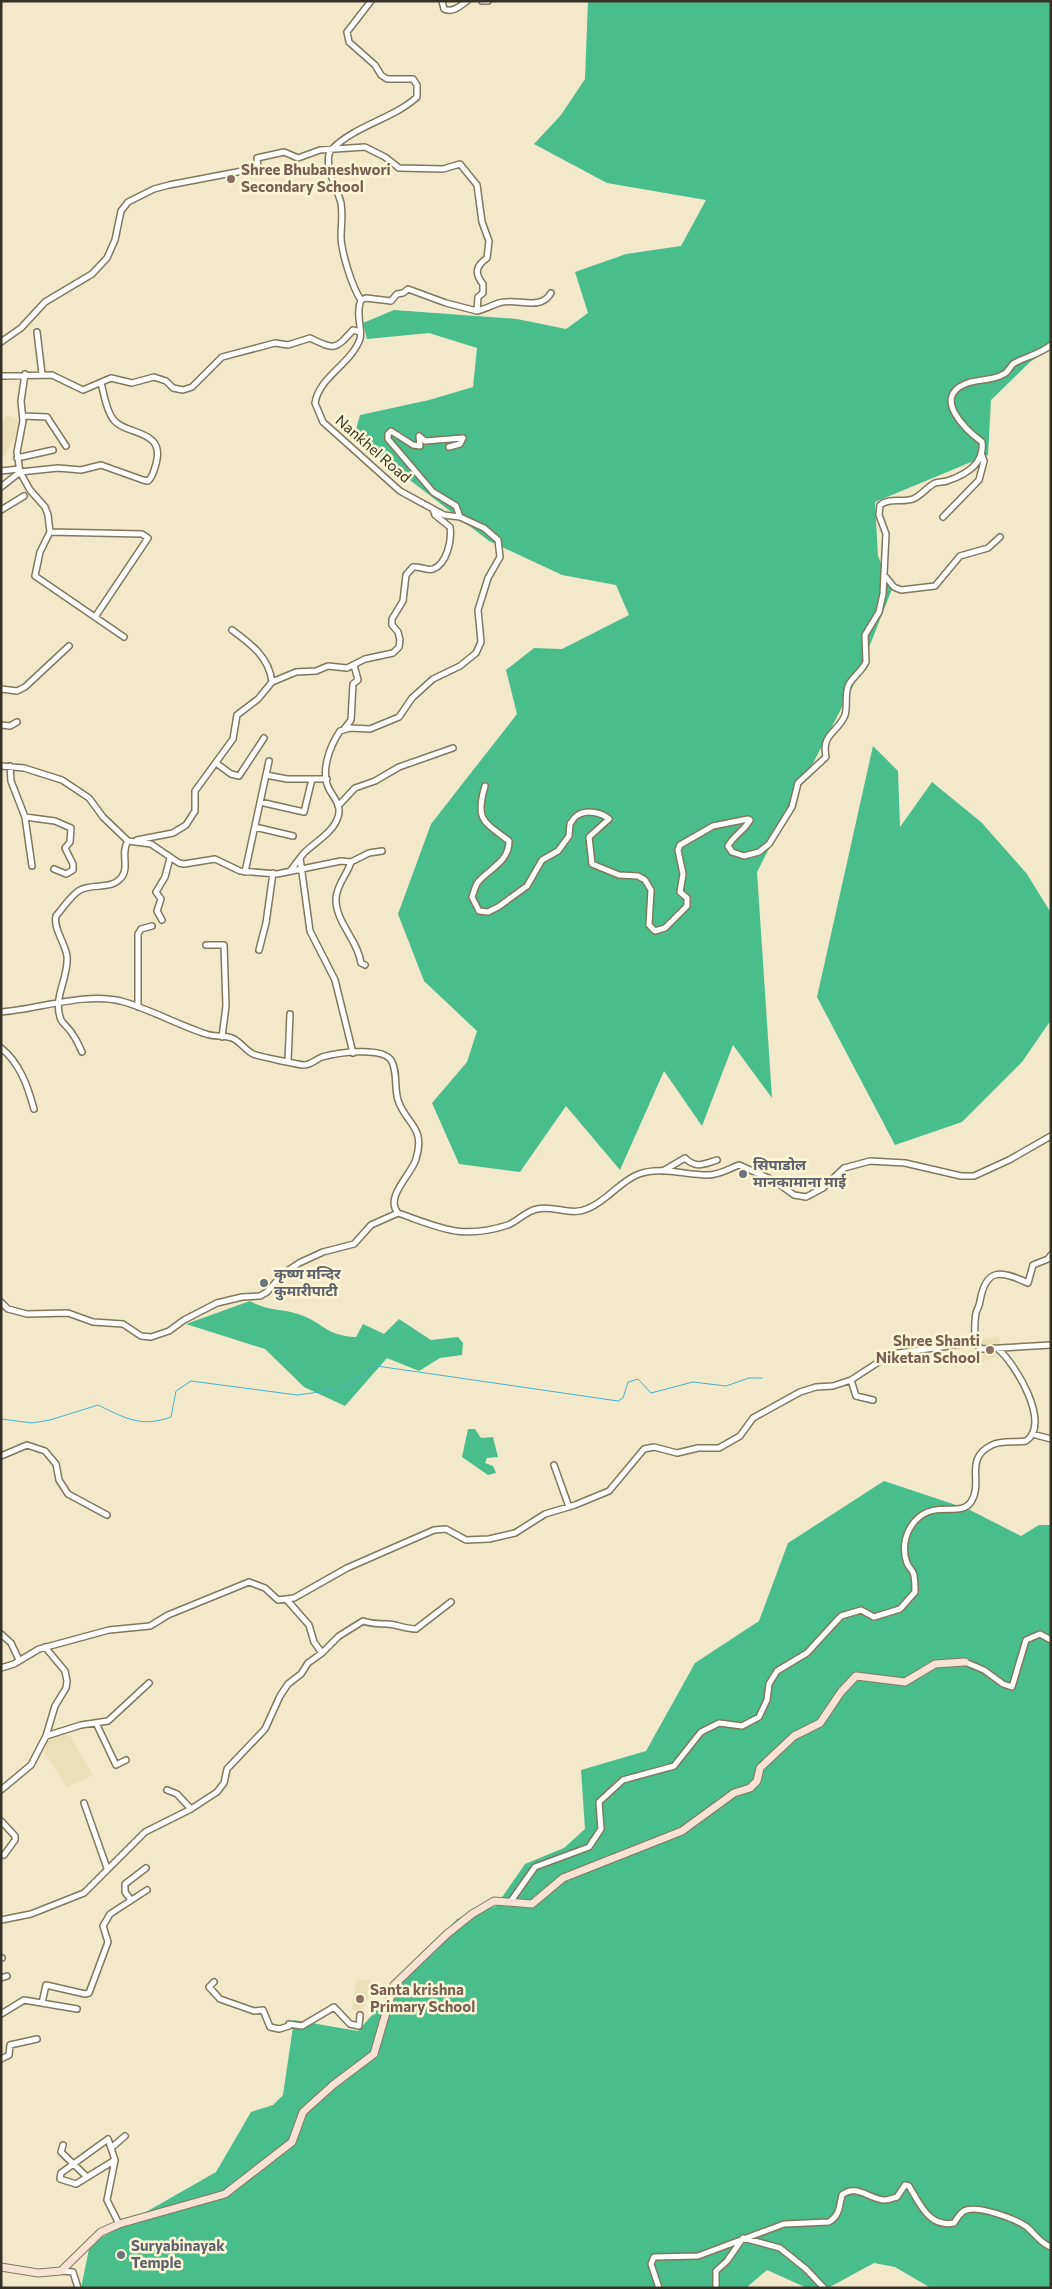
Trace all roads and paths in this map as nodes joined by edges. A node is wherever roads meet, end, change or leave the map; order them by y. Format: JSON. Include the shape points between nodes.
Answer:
{"nodes":[{"id":1,"x":371,"y":1,"type":"edge"},
{"id":2,"x":442,"y":1,"type":"edge"},
{"id":3,"x":467,"y":1,"type":"edge"},
{"id":4,"x":482,"y":1,"type":"edge"},
{"id":5,"x":488,"y":1,"type":"edge"},
{"id":6,"x":331,"y":150,"type":"junction"},
{"id":7,"x":551,"y":292,"type":"dead end"},
{"id":8,"x":361,"y":300,"type":"junction"},
{"id":9,"x":477,"y":311,"type":"junction"},
{"id":10,"x":38,"y":332,"type":"dead end"},
{"id":11,"x":360,"y":332,"type":"junction"},
{"id":12,"x":1,"y":342,"type":"edge"},
{"id":13,"x":1051,"y":345,"type":"edge"},
{"id":14,"x":25,"y":374,"type":"junction"},
{"id":15,"x":42,"y":374,"type":"junction"},
{"id":16,"x":1,"y":376,"type":"edge"},
{"id":17,"x":101,"y":383,"type":"junction"},
{"id":18,"x":24,"y":416,"type":"junction"},
{"id":19,"x":66,"y":446,"type":"dead end"},
{"id":20,"x":449,"y":447,"type":"dead end"},
{"id":21,"x":53,"y":450,"type":"dead end"},
{"id":22,"x":981,"y":452,"type":"junction"},
{"id":23,"x":17,"y":458,"type":"junction"},
{"id":24,"x":20,"y":470,"type":"junction"},
{"id":25,"x":1,"y":472,"type":"edge"},
{"id":26,"x":1,"y":487,"type":"edge"},
{"id":27,"x":24,"y":496,"type":"dead end"},
{"id":28,"x":433,"y":509,"type":"junction"},
{"id":29,"x":1,"y":510,"type":"edge"},
{"id":30,"x":460,"y":516,"type":"junction"},
{"id":31,"x":943,"y":517,"type":"dead end"},
{"id":32,"x":50,"y":532,"type":"junction"},
{"id":33,"x":1000,"y":537,"type":"dead end"},
{"id":34,"x":884,"y":575,"type":"junction"},
{"id":35,"x":95,"y":617,"type":"junction"},
{"id":36,"x":232,"y":630,"type":"dead end"},
{"id":37,"x":124,"y":637,"type":"dead end"},
{"id":38,"x":69,"y":646,"type":"dead end"},
{"id":39,"x":354,"y":665,"type":"junction"},
{"id":40,"x":272,"y":682,"type":"junction"},
{"id":41,"x":1,"y":688,"type":"edge"},
{"id":42,"x":17,"y":722,"type":"dead end"},
{"id":43,"x":1,"y":724,"type":"edge"},
{"id":44,"x":344,"y":729,"type":"junction"},
{"id":45,"x":264,"y":738,"type":"dead end"},
{"id":46,"x":453,"y":748,"type":"dead end"},
{"id":47,"x":269,"y":761,"type":"dead end"},
{"id":48,"x":216,"y":763,"type":"junction"},
{"id":49,"x":1,"y":766,"type":"edge"},
{"id":50,"x":10,"y":766,"type":"junction"},
{"id":51,"x":266,"y":775,"type":"junction"},
{"id":52,"x":312,"y":779,"type":"junction"},
{"id":53,"x":327,"y":779,"type":"junction"},
{"id":54,"x":485,"y":786,"type":"dead end"},
{"id":55,"x":260,"y":802,"type":"junction"},
{"id":56,"x":338,"y":806,"type":"junction"},
{"id":57,"x":26,"y":818,"type":"junction"},
{"id":58,"x":255,"y":828,"type":"junction"},
{"id":59,"x":293,"y":836,"type":"dead end"},
{"id":60,"x":137,"y":840,"type":"junction"},
{"id":61,"x":128,"y":841,"type":"junction"},
{"id":62,"x":382,"y":851,"type":"dead end"},
{"id":63,"x":170,"y":858,"type":"junction"},
{"id":64,"x":300,"y":858,"type":"junction"},
{"id":65,"x":351,"y":862,"type":"junction"},
{"id":66,"x":32,"y":866,"type":"dead end"},
{"id":67,"x":302,"y":869,"type":"junction"},
{"id":68,"x":54,"y":870,"type":"dead end"},
{"id":69,"x":290,"y":871,"type":"junction"},
{"id":70,"x":245,"y":872,"type":"junction"},
{"id":71,"x":273,"y":873,"type":"junction"},
{"id":72,"x":162,"y":920,"type":"dead end"},
{"id":73,"x":152,"y":926,"type":"dead end"},
{"id":74,"x":206,"y":945,"type":"dead end"},
{"id":75,"x":259,"y":950,"type":"dead end"},
{"id":76,"x":365,"y":965,"type":"dead end"},
{"id":77,"x":57,"y":1004,"type":"junction"},
{"id":78,"x":138,"y":1007,"type":"junction"},
{"id":79,"x":1,"y":1012,"type":"edge"},
{"id":80,"x":290,"y":1014,"type":"dead end"},
{"id":81,"x":222,"y":1037,"type":"junction"},
{"id":82,"x":1,"y":1048,"type":"edge"},
{"id":83,"x":82,"y":1052,"type":"dead end"},
{"id":84,"x":353,"y":1053,"type":"junction"},
{"id":85,"x":288,"y":1061,"type":"junction"},
{"id":86,"x":34,"y":1109,"type":"dead end"},
{"id":87,"x":1051,"y":1136,"type":"edge"},
{"id":88,"x":717,"y":1160,"type":"dead end"},
{"id":89,"x":662,"y":1171,"type":"junction"},
{"id":90,"x":398,"y":1213,"type":"junction"},
{"id":91,"x":1051,"y":1255,"type":"edge"},
{"id":92,"x":1,"y":1302,"type":"edge"},
{"id":93,"x":975,"y":1344,"type":"junction"},
{"id":94,"x":1051,"y":1345,"type":"edge"},
{"id":95,"x":998,"y":1349,"type":"junction"},
{"id":96,"x":851,"y":1380,"type":"junction"},
{"id":97,"x":873,"y":1400,"type":"dead end"},
{"id":98,"x":1032,"y":1434,"type":"junction"},
{"id":99,"x":1051,"y":1439,"type":"edge"},
{"id":100,"x":1,"y":1456,"type":"edge"},
{"id":101,"x":554,"y":1465,"type":"dead end"},
{"id":102,"x":569,"y":1507,"type":"junction"},
{"id":103,"x":107,"y":1515,"type":"dead end"},
{"id":104,"x":287,"y":1600,"type":"junction"},
{"id":105,"x":451,"y":1602,"type":"dead end"},
{"id":106,"x":1,"y":1634,"type":"edge"},
{"id":107,"x":1051,"y":1640,"type":"edge"},
{"id":108,"x":45,"y":1647,"type":"junction"},
{"id":109,"x":322,"y":1653,"type":"junction"},
{"id":110,"x":19,"y":1660,"type":"junction"},
{"id":111,"x":964,"y":1662,"type":"joint"},
{"id":112,"x":1,"y":1668,"type":"edge"},
{"id":113,"x":149,"y":1683,"type":"dead end"},
{"id":114,"x":96,"y":1723,"type":"junction"},
{"id":115,"x":46,"y":1736,"type":"junction"},
{"id":116,"x":126,"y":1760,"type":"dead end"},
{"id":117,"x":1,"y":1790,"type":"edge"},
{"id":118,"x":167,"y":1790,"type":"dead end"},
{"id":119,"x":84,"y":1804,"type":"dead end"},
{"id":120,"x":192,"y":1809,"type":"junction"},
{"id":121,"x":1,"y":1821,"type":"edge"},
{"id":122,"x":4,"y":1855,"type":"dead end"},
{"id":123,"x":107,"y":1868,"type":"junction"},
{"id":124,"x":146,"y":1868,"type":"dead end"},
{"id":125,"x":147,"y":1890,"type":"dead end"},
{"id":126,"x":131,"y":1900,"type":"junction"},
{"id":127,"x":511,"y":1901,"type":"junction"},
{"id":128,"x":1,"y":1920,"type":"edge"},
{"id":129,"x":7,"y":1976,"type":"dead end"},
{"id":130,"x":1,"y":1978,"type":"edge"},
{"id":131,"x":214,"y":1982,"type":"dead end"},
{"id":132,"x":42,"y":2003,"type":"junction"},
{"id":133,"x":77,"y":2008,"type":"dead end"},
{"id":134,"x":1,"y":2014,"type":"edge"},
{"id":135,"x":360,"y":2015,"type":"dead end"},
{"id":136,"x":37,"y":2039,"type":"dead end"},
{"id":137,"x":1,"y":2059,"type":"edge"},
{"id":138,"x":125,"y":2136,"type":"dead end"},
{"id":139,"x":63,"y":2144,"type":"dead end"},
{"id":140,"x":111,"y":2148,"type":"junction"},
{"id":141,"x":115,"y":2160,"type":"junction"},
{"id":142,"x":74,"y":2164,"type":"junction"},
{"id":143,"x":87,"y":2177,"type":"junction"},
{"id":144,"x":119,"y":2224,"type":"junction"},
{"id":145,"x":742,"y":2238,"type":"junction"},
{"id":146,"x":1051,"y":2247,"type":"edge"},
{"id":147,"x":1,"y":2267,"type":"edge"},
{"id":148,"x":62,"y":2271,"type":"junction"},
{"id":149,"x":78,"y":2288,"type":"edge"},
{"id":150,"x":659,"y":2288,"type":"edge"},
{"id":151,"x":716,"y":2288,"type":"edge"},
{"id":152,"x":824,"y":2288,"type":"edge"}],
"edges":[{"from":1,"to":6,"type":"street","via":[[347,32],[349,42],[387,79],[413,79],[417,85],[417,96],[386,117],[365,125]]},
{"from":2,"to":3,"type":"street","via":[[447,11],[457,9]]},
{"from":4,"to":5,"type":"street"},
{"from":6,"to":8,"type":"street","name":"Nankhel Road","via":[[328,159],[341,204],[341,240],[353,286]]},
{"from":6,"to":9,"type":"street","via":[[365,147],[399,168],[414,170],[443,169],[460,164],[476,185],[488,241],[487,258],[476,270],[483,284]]},
{"from":6,"to":12,"type":"street","via":[[320,150],[298,158],[284,152],[258,158],[258,168],[162,187],[128,202],[121,211],[115,240],[102,264],[86,278],[45,302],[21,328]]},
{"from":7,"to":9,"type":"street","via":[[540,302],[498,303]]},
{"from":8,"to":9,"type":"street","via":[[391,300],[408,289]]},
{"from":8,"to":11,"type":"street","name":"Nankhel Road","via":[[358,307]]},
{"from":10,"to":15,"type":"street"},
{"from":11,"to":17,"type":"street","via":[[354,330],[343,343],[335,346],[326,346],[310,338],[222,357],[192,387],[183,390],[154,378],[132,382],[111,378]]},
{"from":11,"to":28,"type":"street","name":"Nankhel Road","via":[[361,337],[350,357],[316,397],[318,412],[323,422],[353,446],[372,468],[400,491]]},
{"from":13,"to":22,"type":"street","via":[[1014,364],[1001,376],[967,383],[951,396],[950,404],[963,426],[982,442]]},
{"from":14,"to":15,"type":"street"},
{"from":14,"to":16,"type":"street"},
{"from":14,"to":18,"type":"street","via":[[21,401]]},
{"from":15,"to":17,"type":"street","via":[[60,377],[83,390]]},
{"from":17,"to":24,"type":"street","via":[[117,424],[137,430],[152,441],[157,455],[152,478],[143,480],[101,465],[81,470]]},
{"from":18,"to":19,"type":"street","via":[[47,417]]},
{"from":18,"to":23,"type":"street"},
{"from":20,"to":30,"type":"street","via":[[460,444],[462,438],[425,441],[419,436],[420,446],[391,431],[388,434],[388,439],[434,492],[456,506]]},
{"from":21,"to":23,"type":"street"},
{"from":22,"to":31,"type":"street","via":[[984,461],[979,480]]},
{"from":22,"to":34,"type":"street","via":[[978,462],[969,472],[935,483],[914,498],[880,505],[879,515],[886,534]]},
{"from":23,"to":24,"type":"street"},
{"from":24,"to":25,"type":"street"},
{"from":24,"to":26,"type":"street"},
{"from":24,"to":32,"type":"street","via":[[30,490],[45,507]]},
{"from":27,"to":29,"type":"street"},
{"from":28,"to":30,"type":"street","name":"Nankhel Road","via":[[444,515]]},
{"from":28,"to":39,"type":"street","via":[[435,515],[450,527],[447,554],[442,564],[433,569],[413,567],[406,575],[403,601],[392,619],[392,625],[398,632],[399,647],[393,653]]},
{"from":30,"to":44,"type":"street","name":"Nankhel Road","via":[[484,528],[498,540],[500,557],[488,578],[478,610],[482,642],[476,654],[433,679],[412,698],[399,717],[370,729]]},
{"from":32,"to":35,"type":"street","via":[[40,552],[34,576]]},
{"from":32,"to":35,"type":"street","via":[[142,534],[148,538]]},
{"from":33,"to":34,"type":"street","via":[[988,548],[960,556],[935,586],[901,590],[894,588]]},
{"from":34,"to":54,"type":"street","via":[[879,612],[865,635],[866,662],[850,683],[845,714],[827,738],[826,757],[798,783],[792,807],[769,844],[759,852],[744,856],[732,852],[728,846],[733,836],[745,829],[748,819],[714,826],[680,845],[678,850],[683,874],[680,892],[687,898],[687,906],[665,928],[655,931],[649,925],[651,890],[645,880],[638,876],[619,875],[592,864],[589,837],[609,820],[603,814],[578,814],[570,824],[569,836],[558,851],[542,860],[527,886],[498,907],[488,912],[479,911],[472,897],[476,883],[500,863],[509,849],[509,841],[485,822],[479,806]]},
{"from":35,"to":37,"type":"street"},
{"from":36,"to":40,"type":"street","via":[[264,659]]},
{"from":38,"to":41,"type":"street","via":[[25,687],[17,691]]},
{"from":39,"to":40,"type":"street","via":[[296,672]]},
{"from":39,"to":44,"type":"street","via":[[358,678],[353,684],[351,720]]},
{"from":40,"to":48,"type":"street","via":[[258,699],[237,715],[233,739]]},
{"from":42,"to":43,"type":"street","via":[[10,726]]},
{"from":44,"to":53,"type":"street","via":[[332,743],[326,767]]},
{"from":45,"to":48,"type":"street","via":[[239,776]]},
{"from":46,"to":56,"type":"street","via":[[399,767],[376,781],[355,788]]},
{"from":47,"to":51,"type":"street"},
{"from":48,"to":60,"type":"street","via":[[197,787],[195,812],[186,825],[173,833]]},
{"from":49,"to":50,"type":"street"},
{"from":50,"to":57,"type":"street","via":[[11,781]]},
{"from":50,"to":61,"type":"street","via":[[62,780],[89,798]]},
{"from":51,"to":52,"type":"street"},
{"from":51,"to":55,"type":"street"},
{"from":52,"to":53,"type":"street"},
{"from":52,"to":55,"type":"street","via":[[304,812]]},
{"from":53,"to":56,"type":"street"},
{"from":55,"to":58,"type":"street"},
{"from":56,"to":64,"type":"street","via":[[338,818],[331,830]]},
{"from":57,"to":66,"type":"street"},
{"from":57,"to":68,"type":"street","via":[[55,821],[71,828],[70,842],[65,848],[73,870],[66,874]]},
{"from":58,"to":59,"type":"street"},
{"from":58,"to":70,"type":"street"},
{"from":60,"to":61,"type":"street"},
{"from":60,"to":63,"type":"street","via":[[160,848]]},
{"from":61,"to":77,"type":"street","via":[[121,879],[114,884],[79,890],[56,916],[67,957],[66,974]]},
{"from":62,"to":65,"type":"street"},
{"from":63,"to":70,"type":"street","via":[[184,864],[215,860]]},
{"from":63,"to":72,"type":"street","via":[[156,892],[161,899],[157,911]]},
{"from":64,"to":67,"type":"street"},
{"from":64,"to":69,"type":"street"},
{"from":65,"to":67,"type":"street"},
{"from":65,"to":76,"type":"street","via":[[339,884],[336,899],[341,920],[360,953],[361,963]]},
{"from":67,"to":69,"type":"street"},
{"from":67,"to":84,"type":"street","via":[[310,931],[335,980]]},
{"from":69,"to":71,"type":"street"},
{"from":70,"to":71,"type":"street"},
{"from":71,"to":75,"type":"street"},
{"from":73,"to":78,"type":"street","via":[[141,929],[138,934]]},
{"from":74,"to":81,"type":"street","via":[[224,945],[226,1006]]},
{"from":77,"to":78,"type":"street","via":[[101,998]]},
{"from":77,"to":79,"type":"street"},
{"from":77,"to":83,"type":"street","via":[[62,1021],[73,1033]]},
{"from":78,"to":81,"type":"street","via":[[206,1034]]},
{"from":80,"to":85,"type":"street"},
{"from":81,"to":85,"type":"street","via":[[234,1039],[260,1057]]},
{"from":82,"to":86,"type":"street","via":[[8,1053],[26,1082]]},
{"from":84,"to":85,"type":"street","via":[[322,1057],[304,1065]]},
{"from":84,"to":90,"type":"street","via":[[373,1052],[389,1058],[399,1102],[417,1130],[416,1160],[395,1200]]},
{"from":87,"to":89,"type":"street","via":[[974,1176],[905,1163],[870,1161],[844,1168],[823,1188],[806,1197],[794,1195],[744,1165],[708,1175]]},
{"from":88,"to":89,"type":"street","via":[[698,1166],[685,1158]]},
{"from":89,"to":90,"type":"street","via":[[640,1174],[585,1210],[567,1212],[538,1208],[511,1223],[486,1231],[453,1231]]},
{"from":90,"to":92,"type":"street","via":[[371,1226],[354,1244],[323,1252],[291,1267],[268,1292],[217,1303],[184,1320],[169,1332],[151,1337],[141,1336],[122,1324],[93,1322],[68,1313],[27,1314],[8,1309]]},
{"from":91,"to":93,"type":"street","via":[[1033,1265],[1028,1283],[1012,1276],[996,1275],[987,1279],[976,1313]]},
{"from":93,"to":95,"type":"street","via":[[982,1349]]},
{"from":93,"to":96,"type":"street","via":[[891,1354]]},
{"from":94,"to":95,"type":"street"},
{"from":95,"to":98,"type":"street","via":[[1020,1378],[1032,1401]]},
{"from":96,"to":97,"type":"street","via":[[856,1396]]},
{"from":96,"to":102,"type":"street","via":[[833,1386],[809,1388],[787,1397],[753,1418],[740,1436],[719,1448],[677,1453],[654,1447],[644,1450],[609,1491]]},
{"from":98,"to":99,"type":"street"},
{"from":98,"to":127,"type":"street","via":[[1026,1441],[992,1445],[980,1454],[975,1466],[971,1503],[964,1509],[930,1510],[911,1526],[904,1551],[914,1574],[915,1592],[900,1609],[874,1616],[861,1610],[841,1616],[807,1653],[777,1671],[769,1684],[767,1700],[759,1717],[742,1726],[720,1723],[701,1732],[674,1766],[623,1780],[599,1802],[601,1830],[589,1847],[535,1867]]},
{"from":100,"to":103,"type":"street","via":[[27,1445],[45,1451],[56,1464],[59,1480],[68,1494]]},
{"from":101,"to":102,"type":"street"},
{"from":102,"to":104,"type":"street","via":[[545,1514],[522,1529],[500,1537],[466,1540],[442,1529],[424,1534],[347,1568]]},
{"from":104,"to":108,"type":"street","via":[[278,1600],[265,1588],[249,1582],[168,1615],[150,1626],[109,1630]]},
{"from":104,"to":109,"type":"street","via":[[309,1625],[314,1642]]},
{"from":105,"to":109,"type":"street","via":[[416,1630],[388,1624],[376,1626],[363,1621],[339,1636]]},
{"from":106,"to":110,"type":"street","via":[[11,1643]]},
{"from":107,"to":111,"type":"street","via":[[1040,1634],[1026,1640],[1012,1687]]},
{"from":108,"to":110,"type":"street"},
{"from":108,"to":115,"type":"street","via":[[65,1671],[67,1681]]},
{"from":109,"to":120,"type":"street","via":[[288,1684],[265,1730],[227,1769],[224,1783],[217,1792]]},
{"from":110,"to":112,"type":"street"},
{"from":111,"to":127,"type":"main road","via":[[935,1664],[905,1682],[856,1676],[820,1723],[794,1736],[760,1768],[757,1781],[750,1788],[734,1793],[682,1831],[563,1878],[532,1904]]},
{"from":113,"to":114,"type":"street","via":[[108,1721]]},
{"from":114,"to":115,"type":"street"},
{"from":114,"to":116,"type":"street","via":[[116,1765]]},
{"from":115,"to":117,"type":"street","via":[[31,1765]]},
{"from":118,"to":120,"type":"street","via":[[177,1794]]},
{"from":119,"to":123,"type":"street"},
{"from":120,"to":123,"type":"street","via":[[144,1832],[123,1856]]},
{"from":121,"to":122,"type":"street","via":[[16,1840]]},
{"from":123,"to":128,"type":"street","via":[[84,1893],[73,1899],[31,1914]]},
{"from":124,"to":126,"type":"street","via":[[124,1884]]},
{"from":125,"to":126,"type":"street"},
{"from":126,"to":132,"type":"street","via":[[110,1914],[103,1926],[108,1942],[89,1993],[46,1985]]},
{"from":127,"to":144,"type":"main road","via":[[494,1901],[472,1914],[394,1985],[374,2054],[333,2084],[303,2112],[292,2142],[225,2194]]},
{"from":129,"to":130,"type":"street"},
{"from":131,"to":135,"type":"street","via":[[209,1987],[220,1999],[254,2011],[263,2010],[270,2027],[302,2026],[334,2007],[350,2024],[359,2026]]},
{"from":132,"to":133,"type":"street"},
{"from":132,"to":134,"type":"street","via":[[24,2000]]},
{"from":136,"to":137,"type":"street","via":[[10,2046],[8,2057]]},
{"from":138,"to":140,"type":"street"},
{"from":139,"to":142,"type":"street","via":[[61,2152]]},
{"from":140,"to":141,"type":"street"},
{"from":140,"to":142,"type":"street","via":[[108,2139]]},
{"from":141,"to":143,"type":"street"},
{"from":141,"to":144,"type":"street","via":[[107,2200]]},
{"from":142,"to":143,"type":"street"},
{"from":142,"to":143,"type":"street","via":[[62,2173],[60,2179],[76,2184]]},
{"from":144,"to":148,"type":"main road","via":[[101,2232]]},
{"from":145,"to":146,"type":"street","via":[[784,2224],[829,2222],[839,2212],[842,2195],[849,2191],[886,2200],[897,2197],[905,2186],[909,2186],[936,2223],[954,2223],[962,2211],[971,2208],[1006,2216],[1026,2226]]},
{"from":145,"to":150,"type":"street","via":[[698,2256],[654,2257],[651,2264]]},
{"from":145,"to":151,"type":"street","via":[[716,2271]]},
{"from":145,"to":152,"type":"street","via":[[780,2248]]},
{"from":147,"to":148,"type":"main road","via":[[38,2273]]},
{"from":148,"to":149,"type":"street","via":[[73,2272]]}]}
